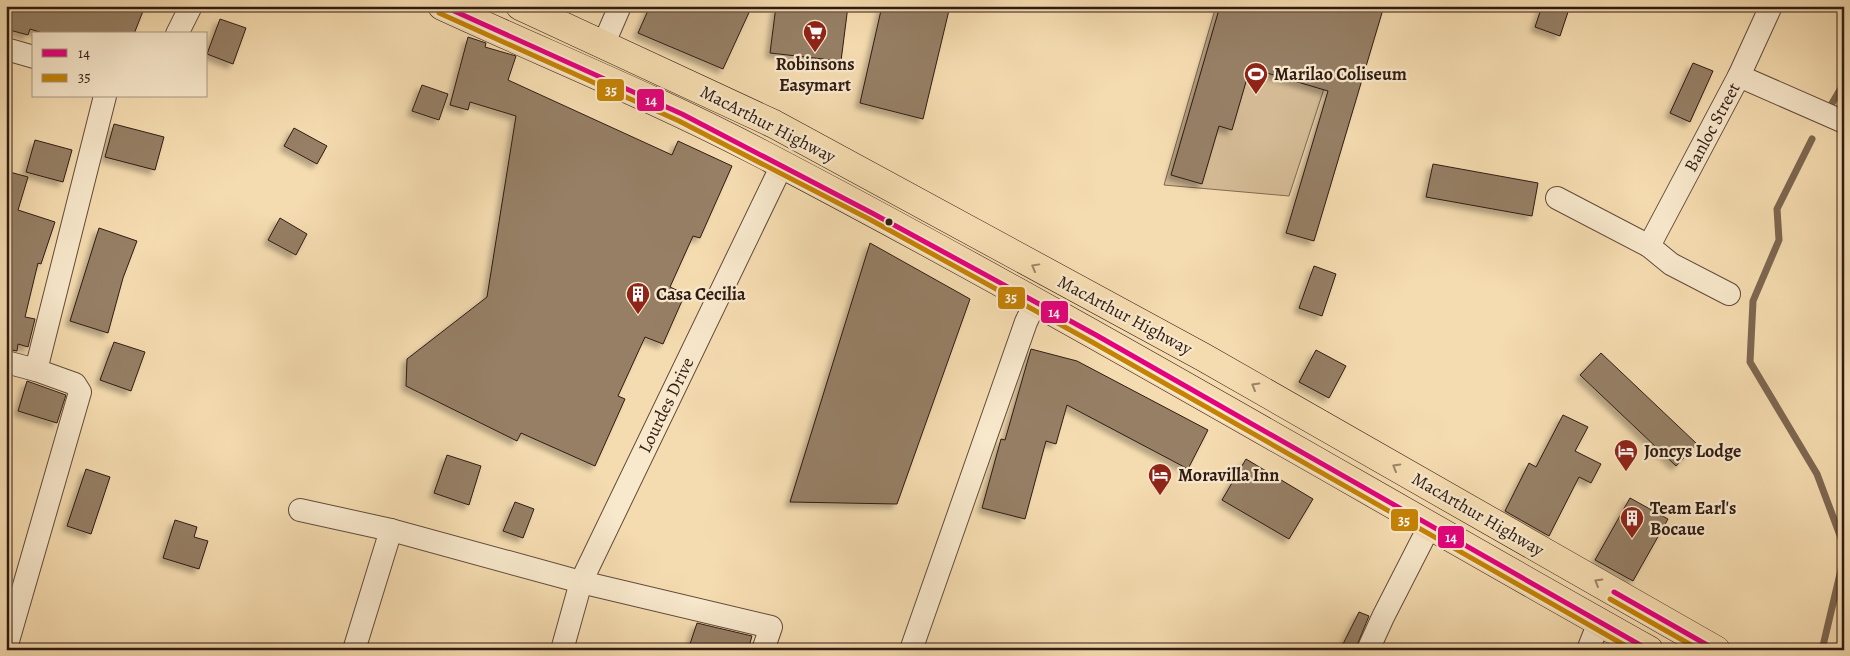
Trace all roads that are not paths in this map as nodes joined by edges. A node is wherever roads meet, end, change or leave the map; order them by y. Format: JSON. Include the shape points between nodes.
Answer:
{"nodes":[{"id":1,"x":191,"y":6,"type":"edge"},
{"id":2,"x":442,"y":6,"type":"edge"},
{"id":3,"x":520,"y":6,"type":"edge"},
{"id":4,"x":620,"y":6,"type":"edge"},
{"id":5,"x":1771,"y":6,"type":"edge"},
{"id":6,"x":559,"y":15,"type":"edge"},
{"id":7,"x":178,"y":32,"type":"edge"},
{"id":8,"x":604,"y":43,"type":"junction"},
{"id":9,"x":6,"y":49,"type":"edge"},
{"id":10,"x":32,"y":56,"type":"edge"},
{"id":11,"x":1739,"y":76,"type":"junction"},
{"id":12,"x":104,"y":98,"type":"edge"},
{"id":13,"x":1844,"y":122,"type":"edge"},
{"id":14,"x":782,"y":165,"type":"junction"},
{"id":15,"x":1557,"y":198,"type":"dead end"},
{"id":16,"x":1649,"y":246,"type":"junction"},
{"id":17,"x":1729,"y":294,"type":"dead end"},
{"id":18,"x":1036,"y":302,"type":"junction"},
{"id":19,"x":6,"y":362,"type":"edge"},
{"id":20,"x":36,"y":370,"type":"junction"},
{"id":21,"x":300,"y":510,"type":"dead end"},
{"id":22,"x":1430,"y":525,"type":"junction"},
{"id":23,"x":391,"y":530,"type":"junction"},
{"id":24,"x":581,"y":582,"type":"junction"},
{"id":25,"x":1599,"y":622,"type":"junction"},
{"id":26,"x":6,"y":648,"type":"edge"},
{"id":27,"x":354,"y":650,"type":"edge"},
{"id":28,"x":562,"y":650,"type":"edge"},
{"id":29,"x":763,"y":650,"type":"edge"},
{"id":30,"x":911,"y":650,"type":"edge"},
{"id":31,"x":1368,"y":650,"type":"edge"},
{"id":32,"x":1588,"y":650,"type":"edge"},
{"id":33,"x":1649,"y":650,"type":"edge"},
{"id":34,"x":1716,"y":650,"type":"edge"}],
"edges":[{"from":1,"to":7,"type":"street"},
{"from":2,"to":14,"type":"highway","name":"MacArthur Highway","via":[[681,114]]},
{"from":3,"to":6,"type":"highway","name":"MacArthur Highway"},
{"from":4,"to":8,"type":"street"},
{"from":5,"to":11,"type":"street","name":"Banloc Street"},
{"from":6,"to":8,"type":"highway","name":"MacArthur Highway"},
{"from":34,"to":8,"type":"highway","name":"MacArthur Highway","one_way":true,"via":[[1203,357],[774,124]]},
{"from":9,"to":10,"type":"street"},
{"from":11,"to":13,"type":"street"},
{"from":11,"to":16,"type":"street","name":"Banloc Street"},
{"from":12,"to":20,"type":"street"},
{"from":14,"to":18,"type":"highway","name":"MacArthur Highway"},
{"from":14,"to":24,"type":"street","name":"Lourdes Drive"},
{"from":15,"to":16,"type":"street"},
{"from":16,"to":17,"type":"street","via":[[1672,264]]},
{"from":18,"to":22,"type":"highway","name":"MacArthur Highway"},
{"from":18,"to":30,"type":"street","via":[[1026,322]]},
{"from":19,"to":20,"type":"street"},
{"from":20,"to":26,"type":"street","via":[[75,384],[80,392]]},
{"from":21,"to":23,"type":"street"},
{"from":22,"to":25,"type":"highway","name":"MacArthur Highway"},
{"from":22,"to":31,"type":"street"},
{"from":23,"to":24,"type":"street"},
{"from":23,"to":27,"type":"street"},
{"from":24,"to":28,"type":"street","name":"Lourdes Drive"},
{"from":24,"to":29,"type":"street","via":[[771,627]]},
{"from":25,"to":32,"type":"street"},
{"from":25,"to":33,"type":"highway","name":"MacArthur Highway"}]}
